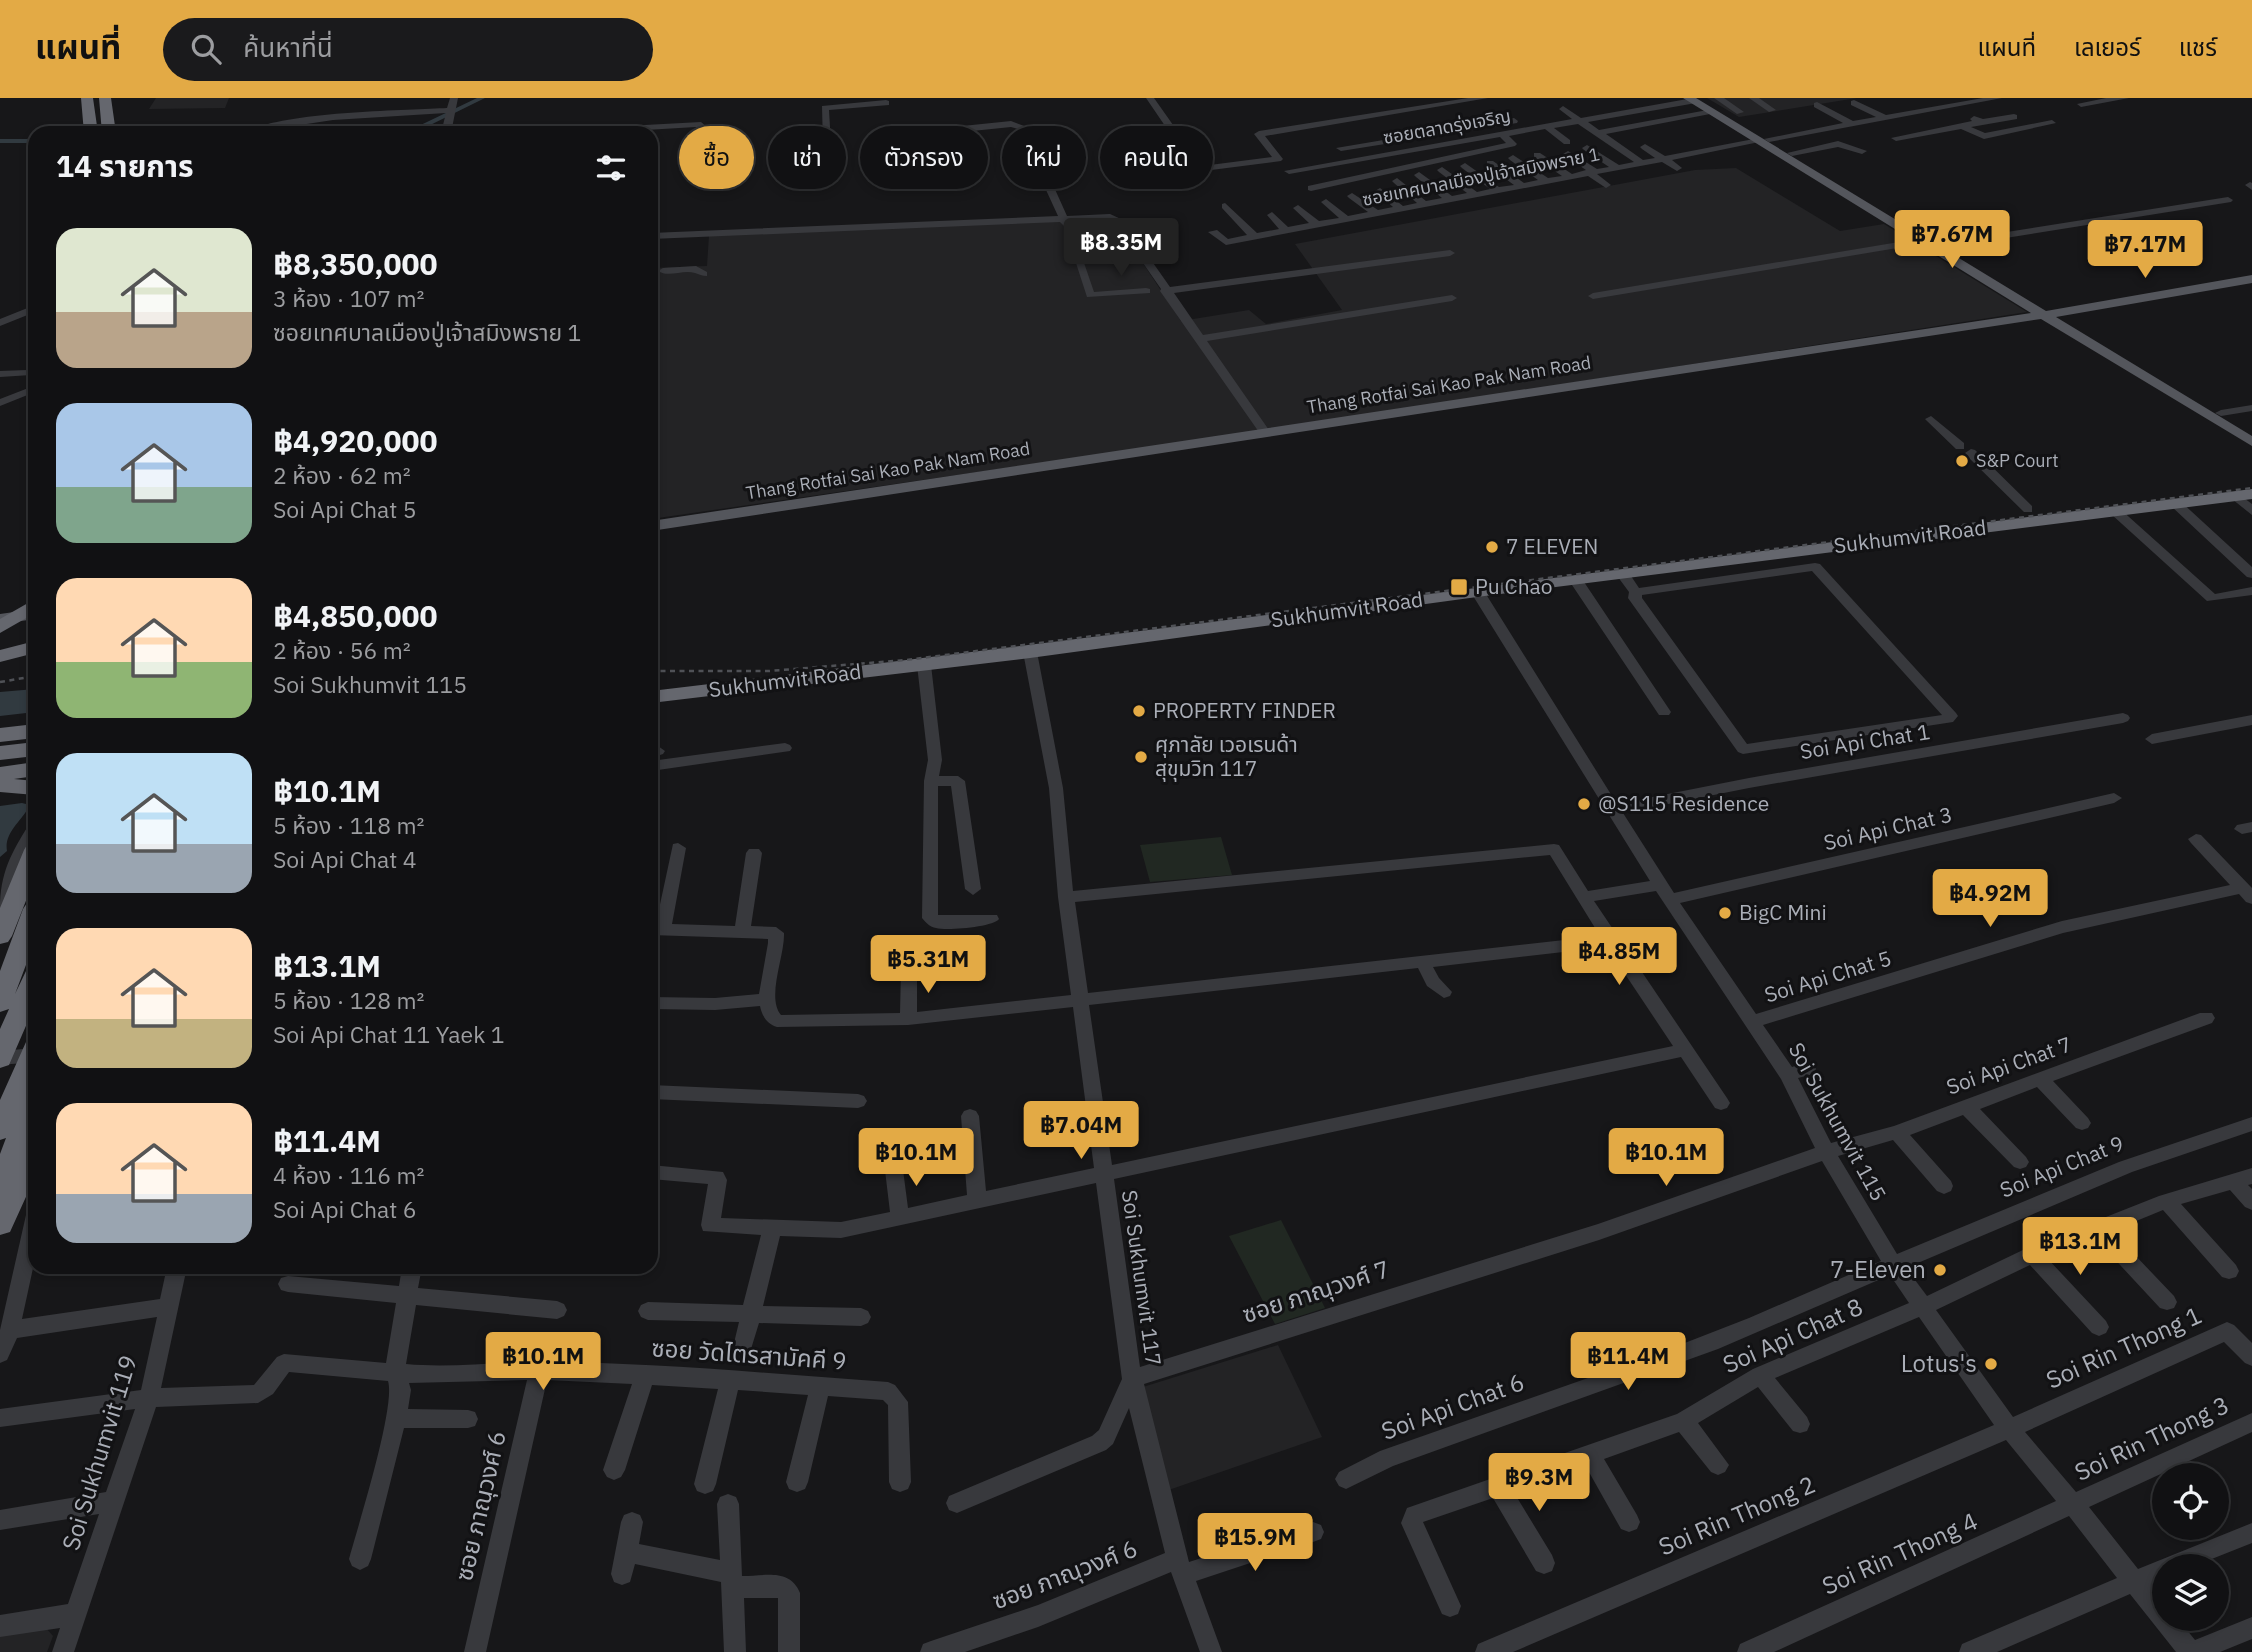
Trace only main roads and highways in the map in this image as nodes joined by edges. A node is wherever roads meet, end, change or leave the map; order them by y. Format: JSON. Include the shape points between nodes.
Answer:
{"nodes":[{"id":1,"x":87,"y":98,"type":"edge"},
{"id":2,"x":104,"y":98,"type":"edge"},
{"id":3,"x":1707,"y":100,"type":"edge"},
{"id":4,"x":90,"y":126,"type":"edge"},
{"id":5,"x":108,"y":126,"type":"edge"},
{"id":6,"x":1764,"y":140,"type":"junction"},
{"id":7,"x":1865,"y":202,"type":"junction"},
{"id":8,"x":2252,"y":279,"type":"edge"},
{"id":9,"x":2049,"y":314,"type":"junction"},
{"id":10,"x":2252,"y":432,"type":"edge"},
{"id":11,"x":2252,"y":442,"type":"edge"},
{"id":12,"x":2252,"y":481,"type":"edge"},
{"id":13,"x":2244,"y":495,"type":"edge"},
{"id":14,"x":658,"y":525,"type":"edge"},
{"id":15,"x":1729,"y":553,"type":"junction"},
{"id":16,"x":28,"y":609,"type":"edge"},
{"id":17,"x":28,"y":615,"type":"edge"},
{"id":18,"x":28,"y":618,"type":"edge"},
{"id":19,"x":0,"y":619,"type":"edge"},
{"id":20,"x":0,"y":627,"type":"edge"},
{"id":21,"x":28,"y":628,"type":"edge"},
{"id":22,"x":0,"y":634,"type":"edge"},
{"id":23,"x":28,"y":638,"type":"edge"},
{"id":24,"x":0,"y":644,"type":"edge"},
{"id":25,"x":28,"y":649,"type":"edge"},
{"id":26,"x":0,"y":656,"type":"edge"},
{"id":27,"x":924,"y":665,"type":"joint"},
{"id":28,"x":798,"y":673,"type":"junction"},
{"id":29,"x":658,"y":682,"type":"edge"},
{"id":30,"x":658,"y":696,"type":"edge"},
{"id":31,"x":28,"y":732,"type":"edge"},
{"id":32,"x":0,"y":734,"type":"edge"},
{"id":33,"x":28,"y":750,"type":"edge"},
{"id":34,"x":0,"y":753,"type":"edge"},
{"id":35,"x":28,"y":761,"type":"edge"},
{"id":36,"x":0,"y":765,"type":"edge"},
{"id":37,"x":28,"y":770,"type":"edge"},
{"id":38,"x":0,"y":774,"type":"edge"},
{"id":39,"x":28,"y":777,"type":"edge"},
{"id":40,"x":0,"y":780,"type":"edge"},
{"id":41,"x":0,"y":785,"type":"edge"},
{"id":42,"x":28,"y":787,"type":"edge"},
{"id":43,"x":28,"y":867,"type":"edge"},
{"id":44,"x":28,"y":928,"type":"edge"},
{"id":45,"x":0,"y":935,"type":"edge"},
{"id":46,"x":28,"y":993,"type":"edge"},
{"id":47,"x":0,"y":1003,"type":"edge"},
{"id":48,"x":0,"y":1058,"type":"edge"},
{"id":49,"x":28,"y":1065,"type":"edge"},
{"id":50,"x":28,"y":1117,"type":"edge"},
{"id":51,"x":0,"y":1130,"type":"edge"},
{"id":52,"x":28,"y":1163,"type":"edge"},
{"id":53,"x":0,"y":1186,"type":"edge"},
{"id":54,"x":0,"y":1224,"type":"edge"}],
"edges":[{"from":1,"to":4,"type":"highway"},
{"from":2,"to":5,"type":"highway"},
{"from":3,"to":6,"type":"main road"},
{"from":6,"to":7,"type":"main road"},
{"from":6,"to":7,"type":"main road","via":[[1792,153]]},
{"from":7,"to":9,"type":"main road"},
{"from":7,"to":9,"type":"main road","via":[[1943,245]]},
{"from":8,"to":9,"type":"main road","name":"Thang Rotfai Sai Kao Pak Nam Road"},
{"from":9,"to":10,"type":"main road"},
{"from":9,"to":11,"type":"main road"},
{"from":9,"to":14,"type":"main road","name":"Thang Rotfai Sai Kao Pak Nam Road"},
{"from":12,"to":15,"type":"highway","name":"Sukhumvit Road"},
{"from":13,"to":15,"type":"highway","name":"Sukhumvit Road"},
{"from":15,"to":27,"type":"highway","name":"Sukhumvit Road","via":[[1622,573]]},
{"from":15,"to":28,"type":"highway","name":"Sukhumvit Road"},
{"from":16,"to":20,"type":"highway"},
{"from":17,"to":19,"type":"main road"},
{"from":18,"to":22,"type":"highway"},
{"from":21,"to":22,"type":"highway"},
{"from":23,"to":24,"type":"highway"},
{"from":25,"to":26,"type":"highway"},
{"from":27,"to":28,"type":"highway","name":"Sukhumvit Road"},
{"from":28,"to":29,"type":"highway","name":"Sukhumvit Road"},
{"from":28,"to":30,"type":"highway","name":"Sukhumvit Road"},
{"from":31,"to":32,"type":"highway"},
{"from":33,"to":34,"type":"highway"},
{"from":35,"to":36,"type":"highway"},
{"from":37,"to":38,"type":"highway"},
{"from":39,"to":40,"type":"highway"},
{"from":41,"to":42,"type":"highway"},
{"from":43,"to":45,"type":"highway"},
{"from":44,"to":47,"type":"highway"},
{"from":46,"to":48,"type":"highway"},
{"from":49,"to":51,"type":"highway"},
{"from":50,"to":53,"type":"highway"},
{"from":52,"to":54,"type":"highway"}]}
